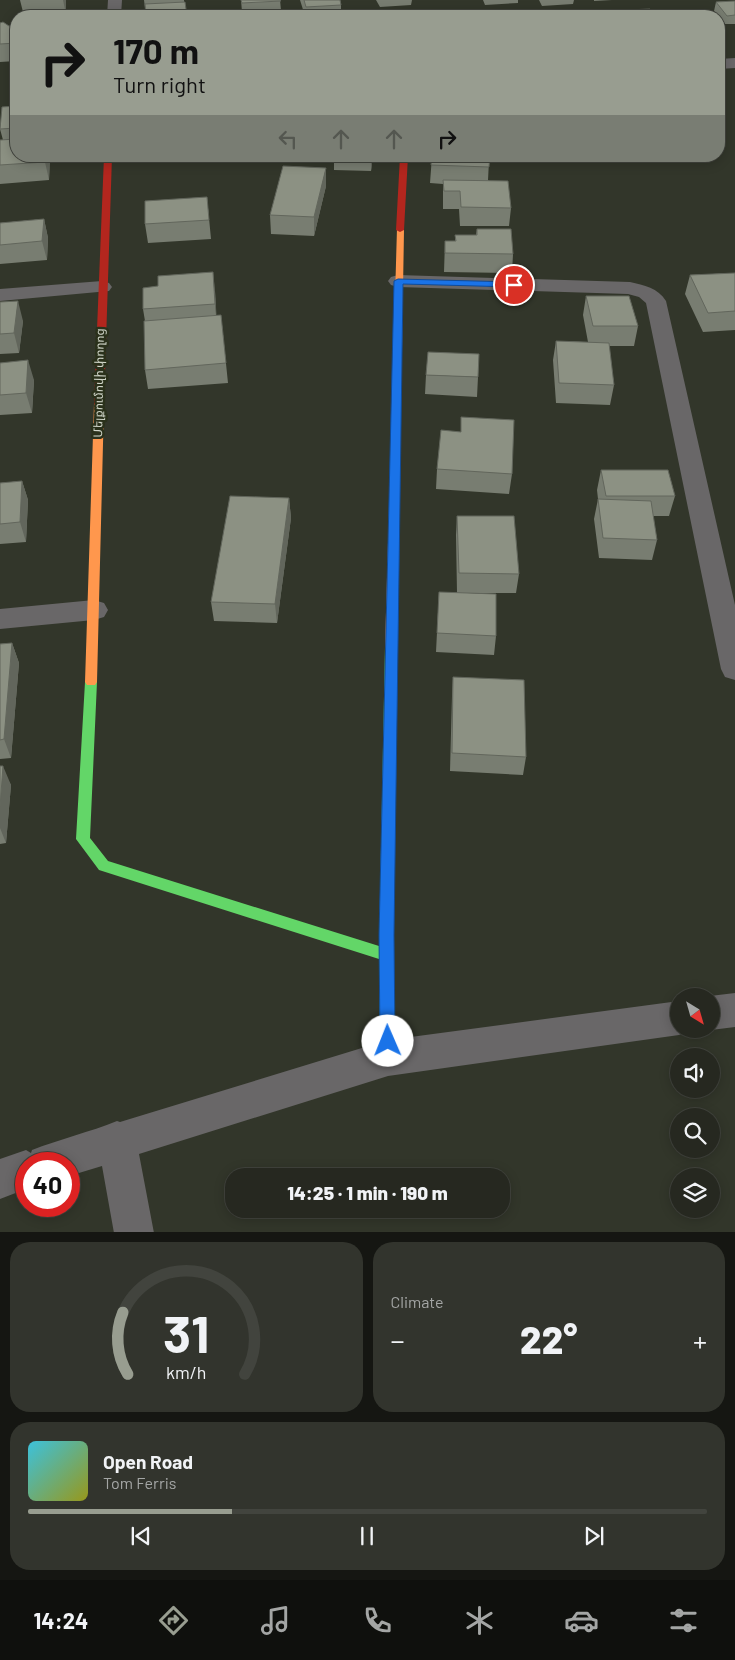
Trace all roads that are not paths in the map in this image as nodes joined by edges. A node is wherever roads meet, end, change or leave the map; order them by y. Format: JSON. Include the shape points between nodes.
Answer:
{"nodes":[{"id":1,"x":108,"y":162,"type":"edge"},
{"id":2,"x":404,"y":162,"type":"edge"},
{"id":3,"x":398,"y":281,"type":"junction"},
{"id":4,"x":102,"y":287,"type":"junction"},
{"id":5,"x":0,"y":295,"type":"edge"},
{"id":6,"x":94,"y":610,"type":"junction"},
{"id":7,"x":0,"y":619,"type":"edge"},
{"id":8,"x":735,"y":669,"type":"edge"},
{"id":9,"x":386,"y":955,"type":"junction"},
{"id":10,"x":735,"y":1010,"type":"edge"},
{"id":11,"x":720,"y":1012,"type":"edge"},
{"id":12,"x":670,"y":1019,"type":"edge"},
{"id":13,"x":388,"y":1058,"type":"junction"},
{"id":14,"x":117,"y":1140,"type":"junction"},
{"id":15,"x":80,"y":1153,"type":"edge"},
{"id":16,"x":15,"y":1174,"type":"edge"},
{"id":17,"x":0,"y":1179,"type":"edge"},
{"id":18,"x":134,"y":1232,"type":"edge"}],
"edges":[{"from":1,"to":4,"type":"street","name":"Մելքումովի փողոց"},
{"from":2,"to":3,"type":"street"},
{"from":3,"to":8,"type":"street","via":[[630,288],[646,293],[656,301]]},
{"from":3,"to":9,"type":"street"},
{"from":4,"to":5,"type":"street"},
{"from":4,"to":6,"type":"street","name":"Մելքումովի փողոց"},
{"from":6,"to":7,"type":"street"},
{"from":6,"to":9,"type":"street","name":"Մելքումովի փողոց","via":[[83,839],[104,866]]},
{"from":9,"to":13,"type":"street"},
{"from":10,"to":11,"type":"street"},
{"from":12,"to":13,"type":"street"},
{"from":13,"to":14,"type":"street"},
{"from":14,"to":15,"type":"street"},
{"from":14,"to":18,"type":"street"},
{"from":16,"to":17,"type":"street"}]}
